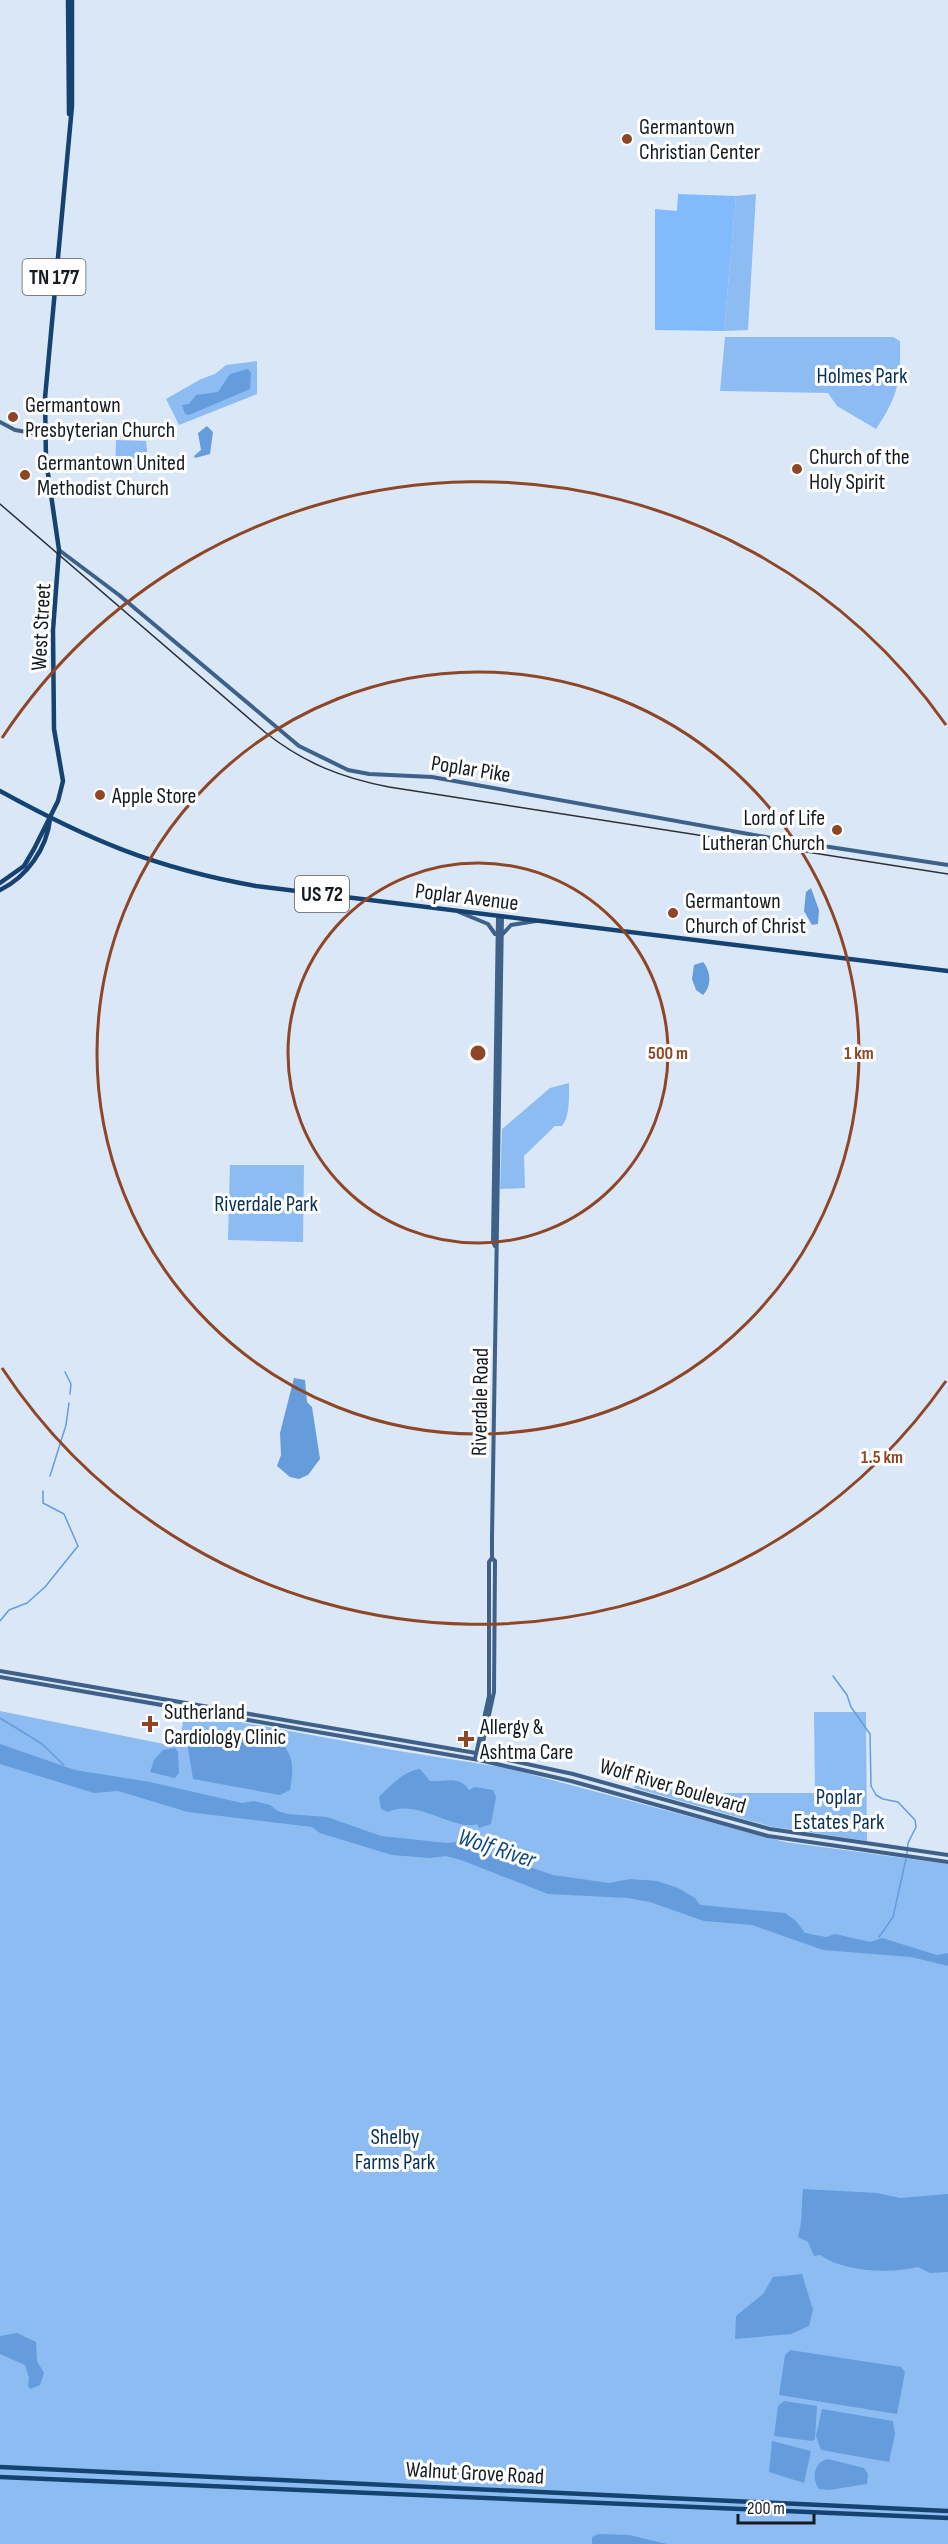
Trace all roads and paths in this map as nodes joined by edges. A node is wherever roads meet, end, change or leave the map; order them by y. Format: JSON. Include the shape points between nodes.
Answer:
{"nodes":[{"id":1,"x":68,"y":0,"type":"edge"},
{"id":2,"x":72,"y":0,"type":"edge"},
{"id":3,"x":70,"y":24,"type":"junction"},
{"id":4,"x":0,"y":422,"type":"edge"},
{"id":5,"x":44,"y":435,"type":"junction"},
{"id":6,"x":59,"y":550,"type":"junction"},
{"id":7,"x":0,"y":791,"type":"edge"},
{"id":8,"x":50,"y":819,"type":"junction"},
{"id":9,"x":948,"y":865,"type":"edge"},
{"id":10,"x":0,"y":884,"type":"edge"},
{"id":11,"x":0,"y":890,"type":"edge"},
{"id":12,"x":455,"y":911,"type":"junction"},
{"id":13,"x":500,"y":916,"type":"junction"},
{"id":14,"x":540,"y":921,"type":"junction"},
{"id":15,"x":498,"y":936,"type":"junction"},
{"id":16,"x":948,"y":971,"type":"edge"},
{"id":17,"x":0,"y":1671,"type":"edge"},
{"id":18,"x":0,"y":1677,"type":"edge"},
{"id":19,"x":479,"y":1753,"type":"junction"},
{"id":20,"x":477,"y":1759,"type":"junction"},
{"id":21,"x":948,"y":1855,"type":"edge"},
{"id":22,"x":948,"y":1862,"type":"edge"},
{"id":23,"x":0,"y":2467,"type":"edge"},
{"id":24,"x":0,"y":2476,"type":"edge"},
{"id":25,"x":948,"y":2511,"type":"edge"},
{"id":26,"x":948,"y":2518,"type":"edge"}],
"edges":[{"from":1,"to":3,"type":"main road","number":"TN 177"},
{"from":2,"to":3,"type":"main road","number":"TN 177"},
{"from":3,"to":5,"type":"main road","number":"TN 177","via":[[69,121],[46,369]]},
{"from":4,"to":5,"type":"main road","via":[[15,430]]},
{"from":5,"to":6,"type":"main road","name":"West Street","number":"TN 177"},
{"from":6,"to":8,"type":"main road","name":"West Street","number":"TN 177","via":[[53,630],[54,729],[63,781]]},
{"from":6,"to":9,"type":"main road","name":"Poplar Pike","via":[[299,746],[348,770],[432,777]]},
{"from":7,"to":8,"type":"main road","name":"Poplar Avenue","number":"US 72"},
{"from":8,"to":10,"type":"main road","via":[[24,866]]},
{"from":8,"to":11,"type":"main road","via":[[32,865]]},
{"from":8,"to":12,"type":"main road","name":"Poplar Avenue","number":"US 72","via":[[127,853],[209,878]]},
{"from":12,"to":13,"type":"main road","name":"Poplar Avenue","number":"US 72"},
{"from":12,"to":15,"type":"main road","via":[[488,924]]},
{"from":13,"to":14,"type":"main road","name":"Poplar Avenue","number":"US 72"},
{"from":13,"to":15,"type":"main road","name":"Riverdale Road"},
{"from":14,"to":15,"type":"main road","via":[[512,925]]},
{"from":14,"to":16,"type":"main road","name":"Poplar Avenue","number":"US 72"},
{"from":15,"to":19,"type":"main road","name":"Riverdale Road","via":[[494,1692]]},
{"from":17,"to":19,"type":"main road","name":"Wolf River Boulevard"},
{"from":18,"to":20,"type":"main road","name":"Wolf River Boulevard"},
{"from":19,"to":20,"type":"main road","name":"Riverdale Road"},
{"from":19,"to":21,"type":"main road","name":"Wolf River Boulevard","via":[[573,1774],[770,1829]]},
{"from":20,"to":22,"type":"main road","name":"Wolf River Boulevard","via":[[572,1781],[768,1836]]},
{"from":23,"to":25,"type":"main road","name":"Walnut Grove Road"},
{"from":24,"to":26,"type":"main road","name":"Walnut Grove Road"}]}
